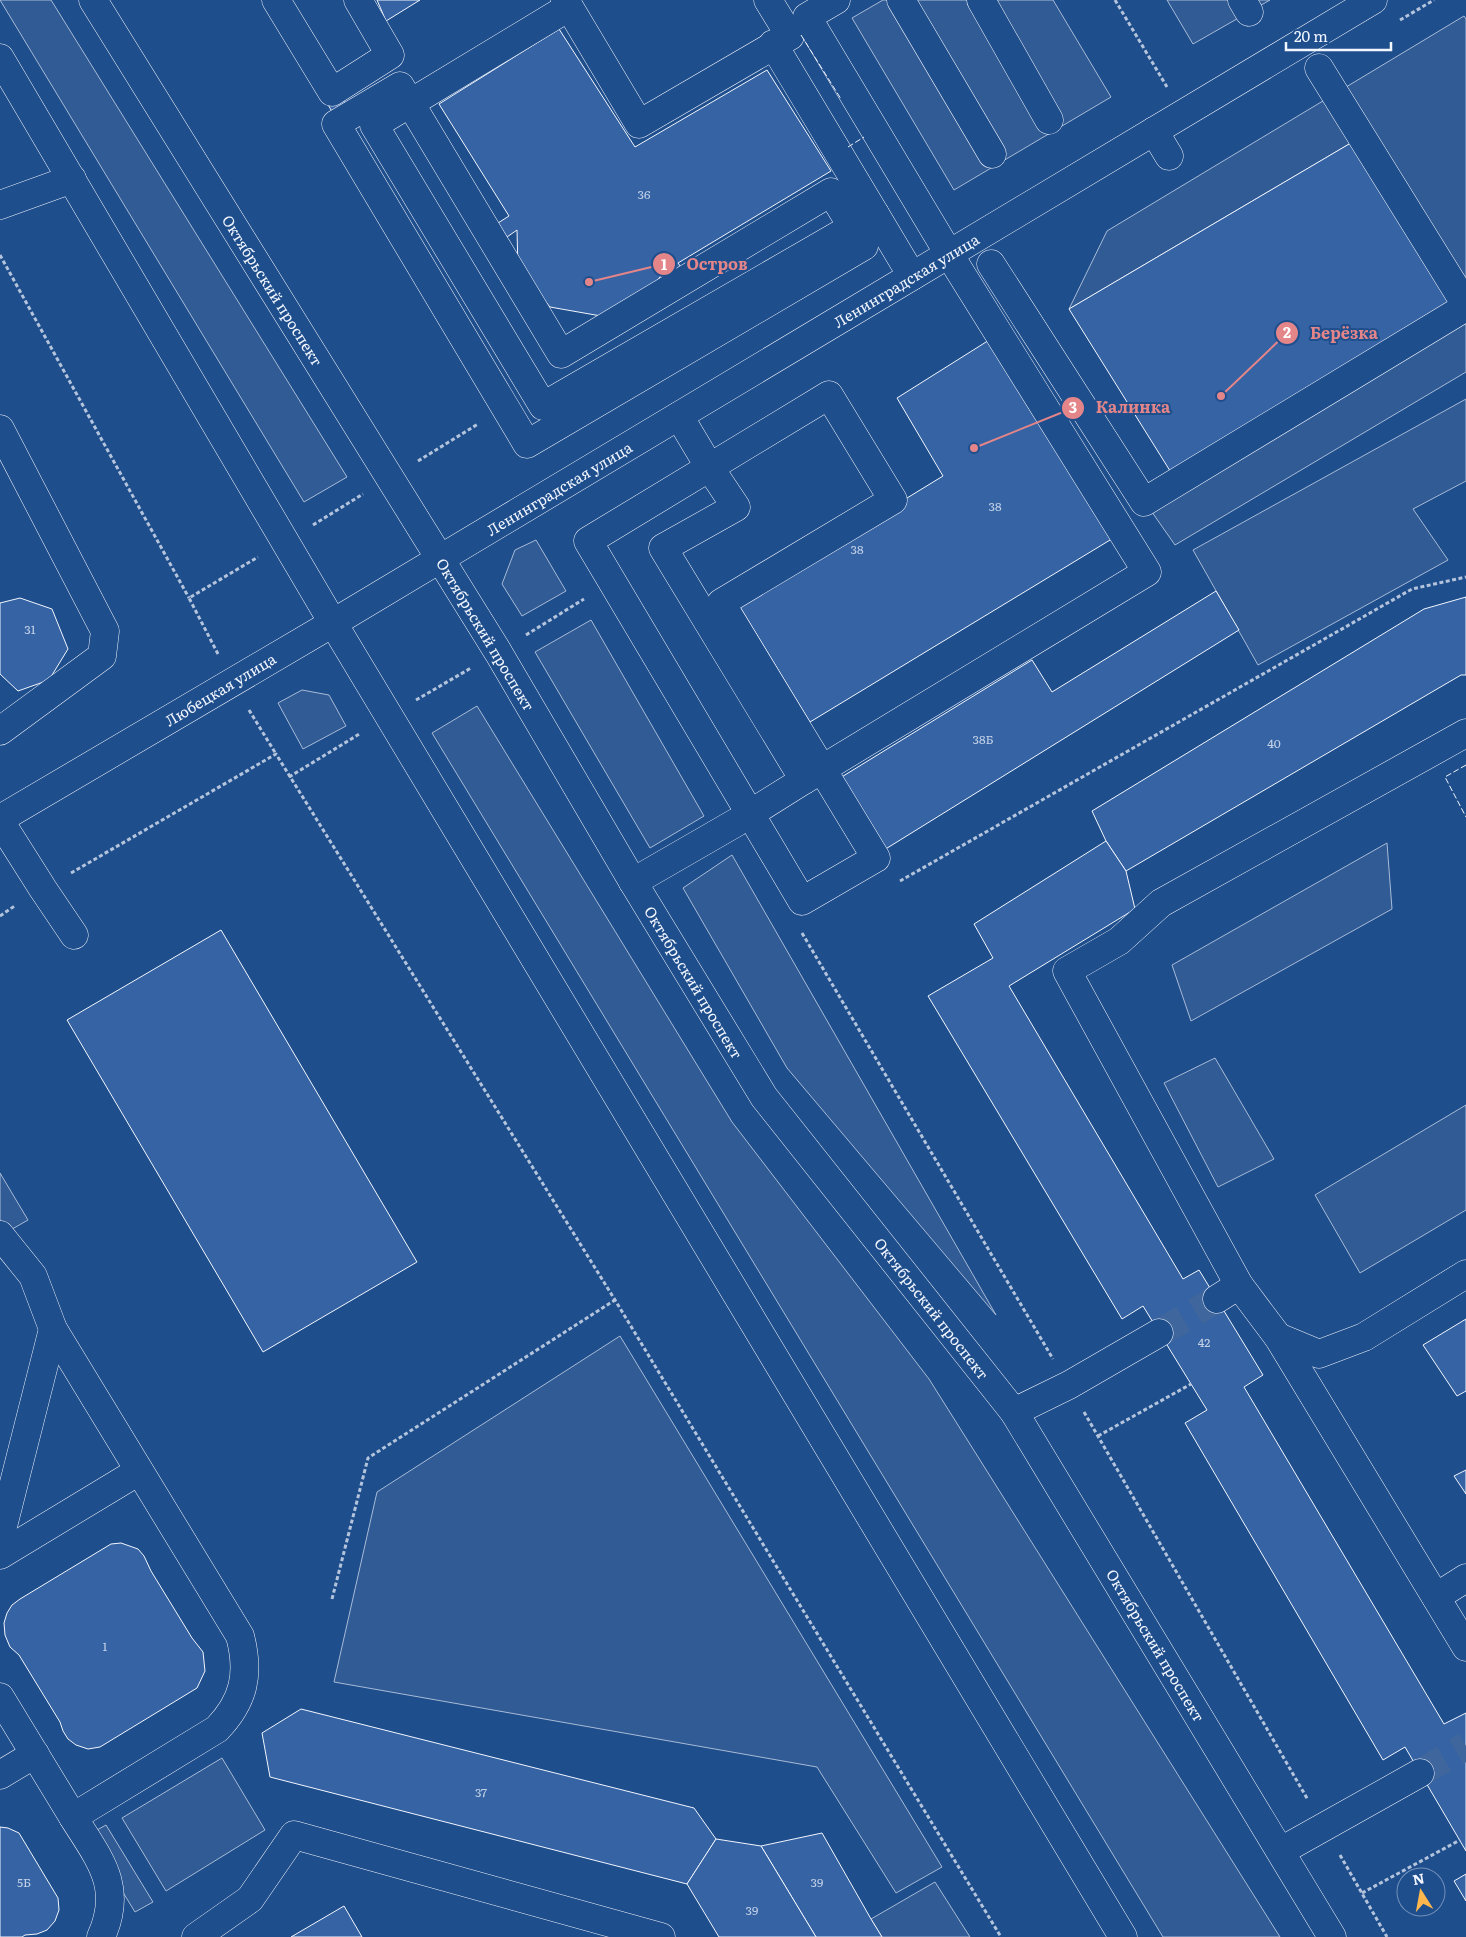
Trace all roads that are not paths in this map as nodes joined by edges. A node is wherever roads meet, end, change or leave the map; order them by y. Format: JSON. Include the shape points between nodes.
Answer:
{"nodes":[{"id":1,"x":93,"y":0,"type":"edge"},
{"id":2,"x":276,"y":0,"type":"edge"},
{"id":3,"x":358,"y":0,"type":"edge"},
{"id":4,"x":768,"y":0,"type":"edge"},
{"id":5,"x":836,"y":0,"type":"edge"},
{"id":6,"x":901,"y":0,"type":"edge"},
{"id":7,"x":981,"y":0,"type":"edge"},
{"id":8,"x":1373,"y":0,"type":"edge"},
{"id":9,"x":567,"y":4,"type":"edge"},
{"id":10,"x":773,"y":44,"type":"junction"},
{"id":11,"x":1319,"y":68,"type":"dead end"},
{"id":12,"x":4,"y":74,"type":"edge"},
{"id":13,"x":409,"y":103,"type":"junction"},
{"id":14,"x":1049,"y":120,"type":"dead end"},
{"id":15,"x":1154,"y":131,"type":"junction"},
{"id":16,"x":992,"y":154,"type":"dead end"},
{"id":17,"x":1170,"y":156,"type":"dead end"},
{"id":18,"x":72,"y":179,"type":"junction"},
{"id":19,"x":0,"y":206,"type":"edge"},
{"id":20,"x":863,"y":220,"type":"junction"},
{"id":21,"x":949,"y":254,"type":"junction"},
{"id":22,"x":991,"y":264,"type":"dead end"},
{"id":23,"x":912,"y":276,"type":"junction"},
{"id":24,"x":1466,"y":306,"type":"edge"},
{"id":25,"x":679,"y":416,"type":"junction"},
{"id":26,"x":0,"y":429,"type":"edge"},
{"id":27,"x":710,"y":468,"type":"junction"},
{"id":28,"x":440,"y":559,"type":"junction"},
{"id":29,"x":333,"y":623,"type":"junction"},
{"id":30,"x":0,"y":731,"type":"edge"},
{"id":31,"x":1466,"y":733,"type":"edge"},
{"id":32,"x":813,"y":774,"type":"junction"},
{"id":33,"x":750,"y":813,"type":"junction"},
{"id":34,"x":0,"y":820,"type":"edge"},
{"id":35,"x":633,"y":882,"type":"junction"},
{"id":36,"x":74,"y":935,"type":"dead end"},
{"id":37,"x":1,"y":1241,"type":"edge"},
{"id":38,"x":1466,"y":1274,"type":"edge"},
{"id":39,"x":1239,"y":1285,"type":"junction"},
{"id":40,"x":1217,"y":1299,"type":"tunnel mouth"},
{"id":41,"x":53,"y":1329,"type":"junction"},
{"id":42,"x":1159,"y":1333,"type":"tunnel mouth"},
{"id":43,"x":1278,"y":1337,"type":"junction"},
{"id":44,"x":1014,"y":1412,"type":"junction"},
{"id":45,"x":139,"y":1471,"type":"junction"},
{"id":46,"x":0,"y":1538,"type":"edge"},
{"id":47,"x":0,"y":1555,"type":"edge"},
{"id":48,"x":1466,"y":1578,"type":"edge"},
{"id":49,"x":1436,"y":1596,"type":"junction"},
{"id":50,"x":1466,"y":1647,"type":"edge"},
{"id":51,"x":0,"y":1697,"type":"edge"},
{"id":52,"x":35,"y":1754,"type":"junction"},
{"id":53,"x":1420,"y":1773,"type":"tunnel mouth"},
{"id":54,"x":0,"y":1775,"type":"edge"},
{"id":55,"x":73,"y":1817,"type":"junction"},
{"id":56,"x":1281,"y":1851,"type":"junction"},
{"id":57,"x":648,"y":1936,"type":"edge"},
{"id":58,"x":100,"y":1937,"type":"edge"},
{"id":59,"x":196,"y":1937,"type":"edge"},
{"id":60,"x":1123,"y":1937,"type":"edge"},
{"id":61,"x":1332,"y":1937,"type":"edge"}],
"edges":[{"from":1,"to":28,"type":"main road","name":"Октябрьский проспект"},
{"from":2,"to":3,"type":"main road","via":[[332,92],[390,55]]},
{"from":4,"to":10,"type":"main road","via":[[790,36]]},
{"from":5,"to":21,"type":"main road","via":[[808,17]]},
{"from":6,"to":16,"type":"main road"},
{"from":7,"to":14,"type":"main road"},
{"from":8,"to":15,"type":"main road","name":"Ленинградская улица"},
{"from":9,"to":10,"type":"main road","via":[[639,124]]},
{"from":9,"to":13,"type":"main road"},
{"from":10,"to":20,"type":"main road"},
{"from":11,"to":24,"type":"main road"},
{"from":12,"to":18,"type":"main road"},
{"from":13,"to":20,"type":"main road","via":[[561,354],[830,192]]},
{"from":13,"to":20,"type":"main road","via":[[374,125],[543,406]]},
{"from":13,"to":20,"type":"main road","via":[[400,86],[336,124],[527,444],[864,246]]},
{"from":15,"to":17,"type":"main road"},
{"from":15,"to":21,"type":"main road","name":"Ленинградская улица"},
{"from":18,"to":19,"type":"main road"},
{"from":18,"to":29,"type":"main road"},
{"from":20,"to":23,"type":"main road"},
{"from":21,"to":23,"type":"main road","name":"Ленинградская улица"},
{"from":21,"to":32,"type":"main road","via":[[1147,572]]},
{"from":22,"to":24,"type":"main road","via":[[1144,502]]},
{"from":23,"to":25,"type":"main road","name":"Ленинградская улица"},
{"from":25,"to":27,"type":"main road"},
{"from":25,"to":28,"type":"main road","name":"Ленинградская улица"},
{"from":26,"to":30,"type":"main road","via":[[105,631],[102,656]]},
{"from":27,"to":32,"type":"main road","via":[[736,507],[663,548]]},
{"from":27,"to":32,"type":"main road","via":[[829,395],[893,500],[721,603]]},
{"from":27,"to":33,"type":"main road","via":[[588,541]]},
{"from":28,"to":29,"type":"main road","name":"Любецкая улица"},
{"from":28,"to":35,"type":"main road","name":"Октябрьский проспект"},
{"from":29,"to":34,"type":"main road","name":"Любецкая улица"},
{"from":29,"to":60,"type":"main road"},
{"from":31,"to":39,"type":"main road","via":[[1161,903],[1120,941],[1067,971]]},
{"from":32,"to":33,"type":"main road"},
{"from":32,"to":33,"type":"main road","via":[[876,858],[802,901]]},
{"from":33,"to":35,"type":"main road"},
{"from":34,"to":36,"type":"main road"},
{"from":35,"to":44,"type":"main road","name":"Октябрьский проспект","via":[[764,1097]]},
{"from":37,"to":41,"type":"main road","via":[[33,1276]]},
{"from":38,"to":43,"type":"main road","via":[[1364,1337],[1319,1354]]},
{"from":39,"to":40,"type":"main road"},
{"from":39,"to":43,"type":"main road"},
{"from":41,"to":45,"type":"main road"},
{"from":41,"to":46,"type":"main road"},
{"from":42,"to":44,"type":"main road"},
{"from":43,"to":49,"type":"main road"},
{"from":44,"to":56,"type":"main road","name":"Октябрьский проспект"},
{"from":45,"to":47,"type":"main road"},
{"from":45,"to":55,"type":"main road","via":[[240,1636],[245,1669],[243,1686],[228,1717],[217,1729]]},
{"from":48,"to":49,"type":"main road"},
{"from":49,"to":50,"type":"main road"},
{"from":51,"to":52,"type":"main road"},
{"from":52,"to":54,"type":"main road"},
{"from":52,"to":55,"type":"main road"},
{"from":53,"to":56,"type":"main road"},
{"from":55,"to":58,"type":"main road","via":[[107,1877],[110,1909]]},
{"from":56,"to":61,"type":"main road","name":"Октябрьский проспект"},
{"from":57,"to":59,"type":"main road","via":[[294,1835],[250,1899]]}]}
